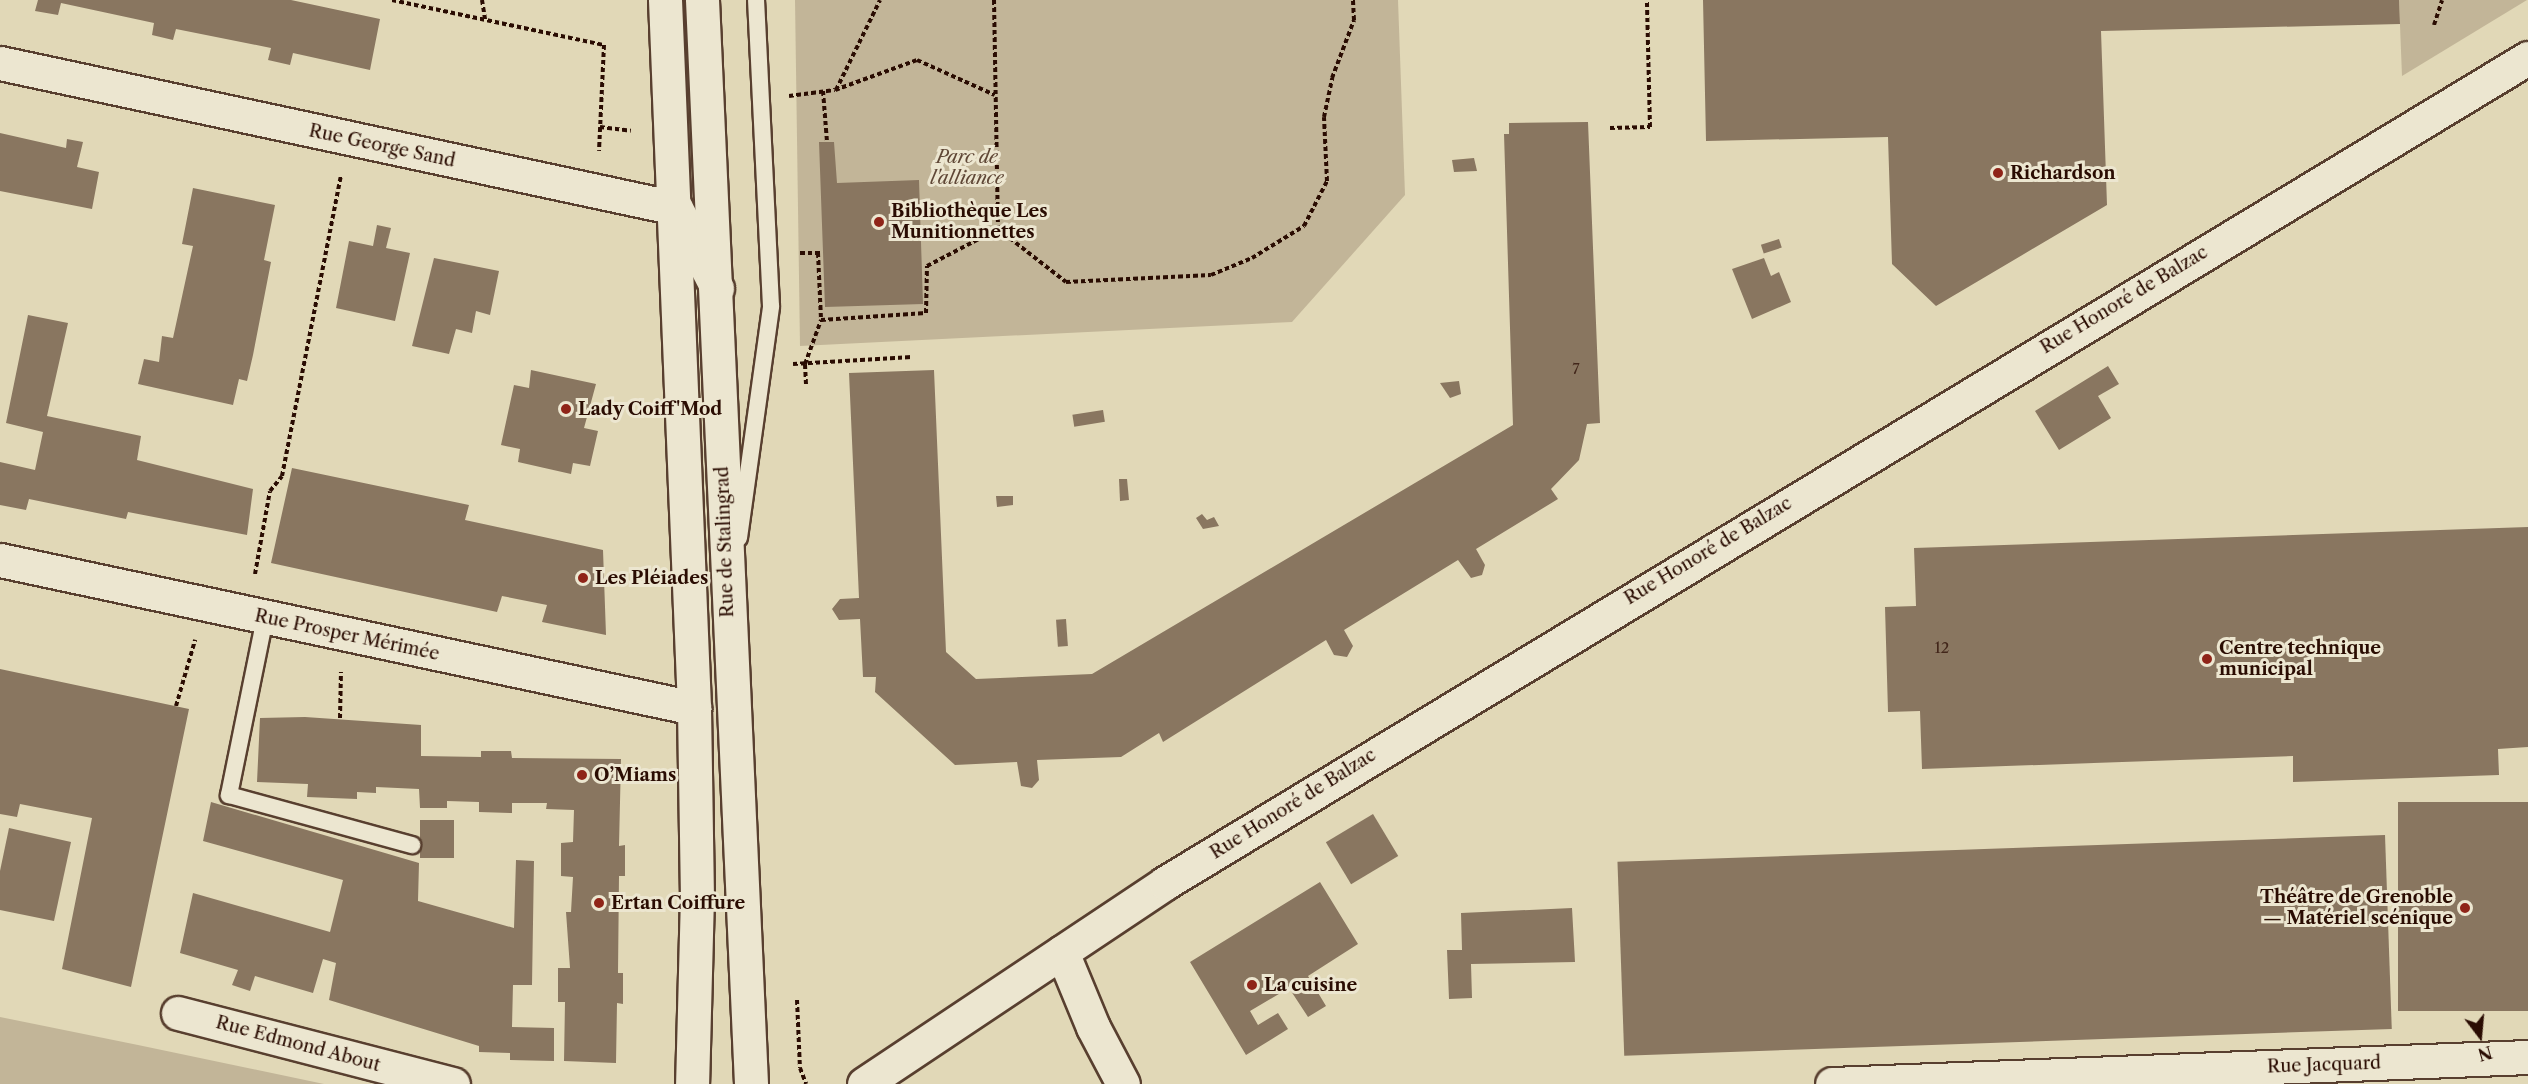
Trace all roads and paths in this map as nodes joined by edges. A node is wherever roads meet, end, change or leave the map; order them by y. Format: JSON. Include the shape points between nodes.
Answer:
{"nodes":[{"id":1,"x":392,"y":0,"type":"edge"},
{"id":2,"x":483,"y":0,"type":"edge"},
{"id":3,"x":665,"y":0,"type":"edge"},
{"id":4,"x":702,"y":0,"type":"edge"},
{"id":5,"x":756,"y":0,"type":"edge"},
{"id":6,"x":879,"y":0,"type":"edge"},
{"id":7,"x":994,"y":0,"type":"edge"},
{"id":8,"x":1353,"y":0,"type":"edge"},
{"id":9,"x":1647,"y":0,"type":"edge"},
{"id":10,"x":2442,"y":0,"type":"edge"},
{"id":11,"x":485,"y":20,"type":"junction"},
{"id":12,"x":2434,"y":25,"type":"dead end"},
{"id":13,"x":0,"y":63,"type":"edge"},
{"id":14,"x":2525,"y":67,"type":"edge"},
{"id":15,"x":835,"y":90,"type":"junction"},
{"id":16,"x":824,"y":92,"type":"junction"},
{"id":17,"x":996,"y":94,"type":"junction"},
{"id":18,"x":762,"y":98,"type":"junction"},
{"id":19,"x":1610,"y":128,"type":"dead end"},
{"id":20,"x":349,"y":138,"type":"junction"},
{"id":21,"x":827,"y":142,"type":"dead end"},
{"id":22,"x":604,"y":194,"type":"junction"},
{"id":23,"x":676,"y":208,"type":"junction"},
{"id":24,"x":998,"y":229,"type":"junction"},
{"id":25,"x":818,"y":253,"type":"dead end"},
{"id":26,"x":717,"y":288,"type":"junction"},
{"id":27,"x":821,"y":320,"type":"junction"},
{"id":28,"x":912,"y":357,"type":"dead end"},
{"id":29,"x":805,"y":364,"type":"junction"},
{"id":30,"x":762,"y":366,"type":"junction"},
{"id":31,"x":806,"y":384,"type":"dead end"},
{"id":32,"x":0,"y":560,"type":"edge"},
{"id":33,"x":204,"y":605,"type":"junction"},
{"id":34,"x":256,"y":616,"type":"junction"},
{"id":35,"x":728,"y":619,"type":"junction"},
{"id":36,"x":342,"y":635,"type":"junction"},
{"id":37,"x":176,"y":706,"type":"dead end"},
{"id":38,"x":694,"y":708,"type":"junction"},
{"id":39,"x":340,"y":718,"type":"dead end"},
{"id":40,"x":412,"y":845,"type":"dead end"},
{"id":41,"x":1062,"y":952,"type":"junction"},
{"id":42,"x":797,"y":1000,"type":"dead end"},
{"id":43,"x":178,"y":1013,"type":"dead end"},
{"id":44,"x":2528,"y":1058,"type":"edge"},
{"id":45,"x":891,"y":1073,"type":"edge"},
{"id":46,"x":453,"y":1084,"type":"edge"},
{"id":47,"x":692,"y":1084,"type":"edge"},
{"id":48,"x":751,"y":1084,"type":"edge"},
{"id":49,"x":806,"y":1084,"type":"edge"},
{"id":50,"x":864,"y":1084,"type":"edge"},
{"id":51,"x":1124,"y":1084,"type":"edge"},
{"id":52,"x":1832,"y":1084,"type":"edge"}],
"edges":[{"from":1,"to":11,"type":"path"},
{"from":2,"to":11,"type":"path"},
{"from":3,"to":23,"type":"street","name":"Rue de Stalingrad"},
{"from":4,"to":26,"type":"street","name":"Rue de Stalingrad"},
{"from":5,"to":18,"type":"lane"},
{"from":6,"to":15,"type":"path"},
{"from":7,"to":17,"type":"path"},
{"from":8,"to":24,"type":"path","via":[[1354,21],[1332,78],[1324,117],[1328,181],[1304,226],[1252,258],[1211,276],[1066,282]]},
{"from":9,"to":19,"type":"path","via":[[1650,128]]},
{"from":10,"to":12,"type":"path"},
{"from":11,"to":22,"type":"path","via":[[604,45],[598,151]]},
{"from":13,"to":20,"type":"street","name":"Rue George Sand"},
{"from":14,"to":41,"type":"street","name":"Rue Honoré de Balzac","via":[[1428,721]]},
{"from":15,"to":16,"type":"path"},
{"from":15,"to":17,"type":"path","via":[[917,60]]},
{"from":16,"to":18,"type":"path"},
{"from":16,"to":21,"type":"path"},
{"from":17,"to":24,"type":"path"},
{"from":18,"to":30,"type":"lane","via":[[771,306]]},
{"from":20,"to":22,"type":"street","name":"Rue George Sand"},
{"from":20,"to":34,"type":"path","via":[[282,476],[270,491]]},
{"from":22,"to":23,"type":"street","name":"Rue George Sand"},
{"from":23,"to":26,"type":"street"},
{"from":23,"to":38,"type":"street","name":"Rue de Stalingrad"},
{"from":24,"to":27,"type":"path","via":[[927,266],[926,313]]},
{"from":25,"to":27,"type":"path"},
{"from":26,"to":35,"type":"street","name":"Rue de Stalingrad"},
{"from":27,"to":29,"type":"path"},
{"from":28,"to":29,"type":"path"},
{"from":29,"to":30,"type":"path"},
{"from":29,"to":31,"type":"path"},
{"from":30,"to":35,"type":"lane"},
{"from":32,"to":33,"type":"street","name":"Rue Prosper Mérimée"},
{"from":33,"to":34,"type":"street","name":"Rue Prosper Mérimée"},
{"from":33,"to":37,"type":"path"},
{"from":34,"to":36,"type":"street","name":"Rue Prosper Mérimée"},
{"from":34,"to":40,"type":"lane","via":[[229,795]]},
{"from":35,"to":48,"type":"street","name":"Rue de Stalingrad"},
{"from":36,"to":38,"type":"street","name":"Rue Prosper Mérimée"},
{"from":36,"to":39,"type":"path"},
{"from":38,"to":47,"type":"street","name":"Rue de Stalingrad","via":[[697,896]]},
{"from":41,"to":45,"type":"street","name":"Rue Honoré de Balzac"},
{"from":41,"to":51,"type":"street","via":[[1093,1027]]},
{"from":42,"to":49,"type":"path","via":[[800,1068]]},
{"from":43,"to":46,"type":"street","name":"Rue Edmond About"},
{"from":44,"to":52,"type":"street","name":"Rue Jacquard"},
{"from":45,"to":50,"type":"street","name":"Rue Honoré de Balzac"}]}
